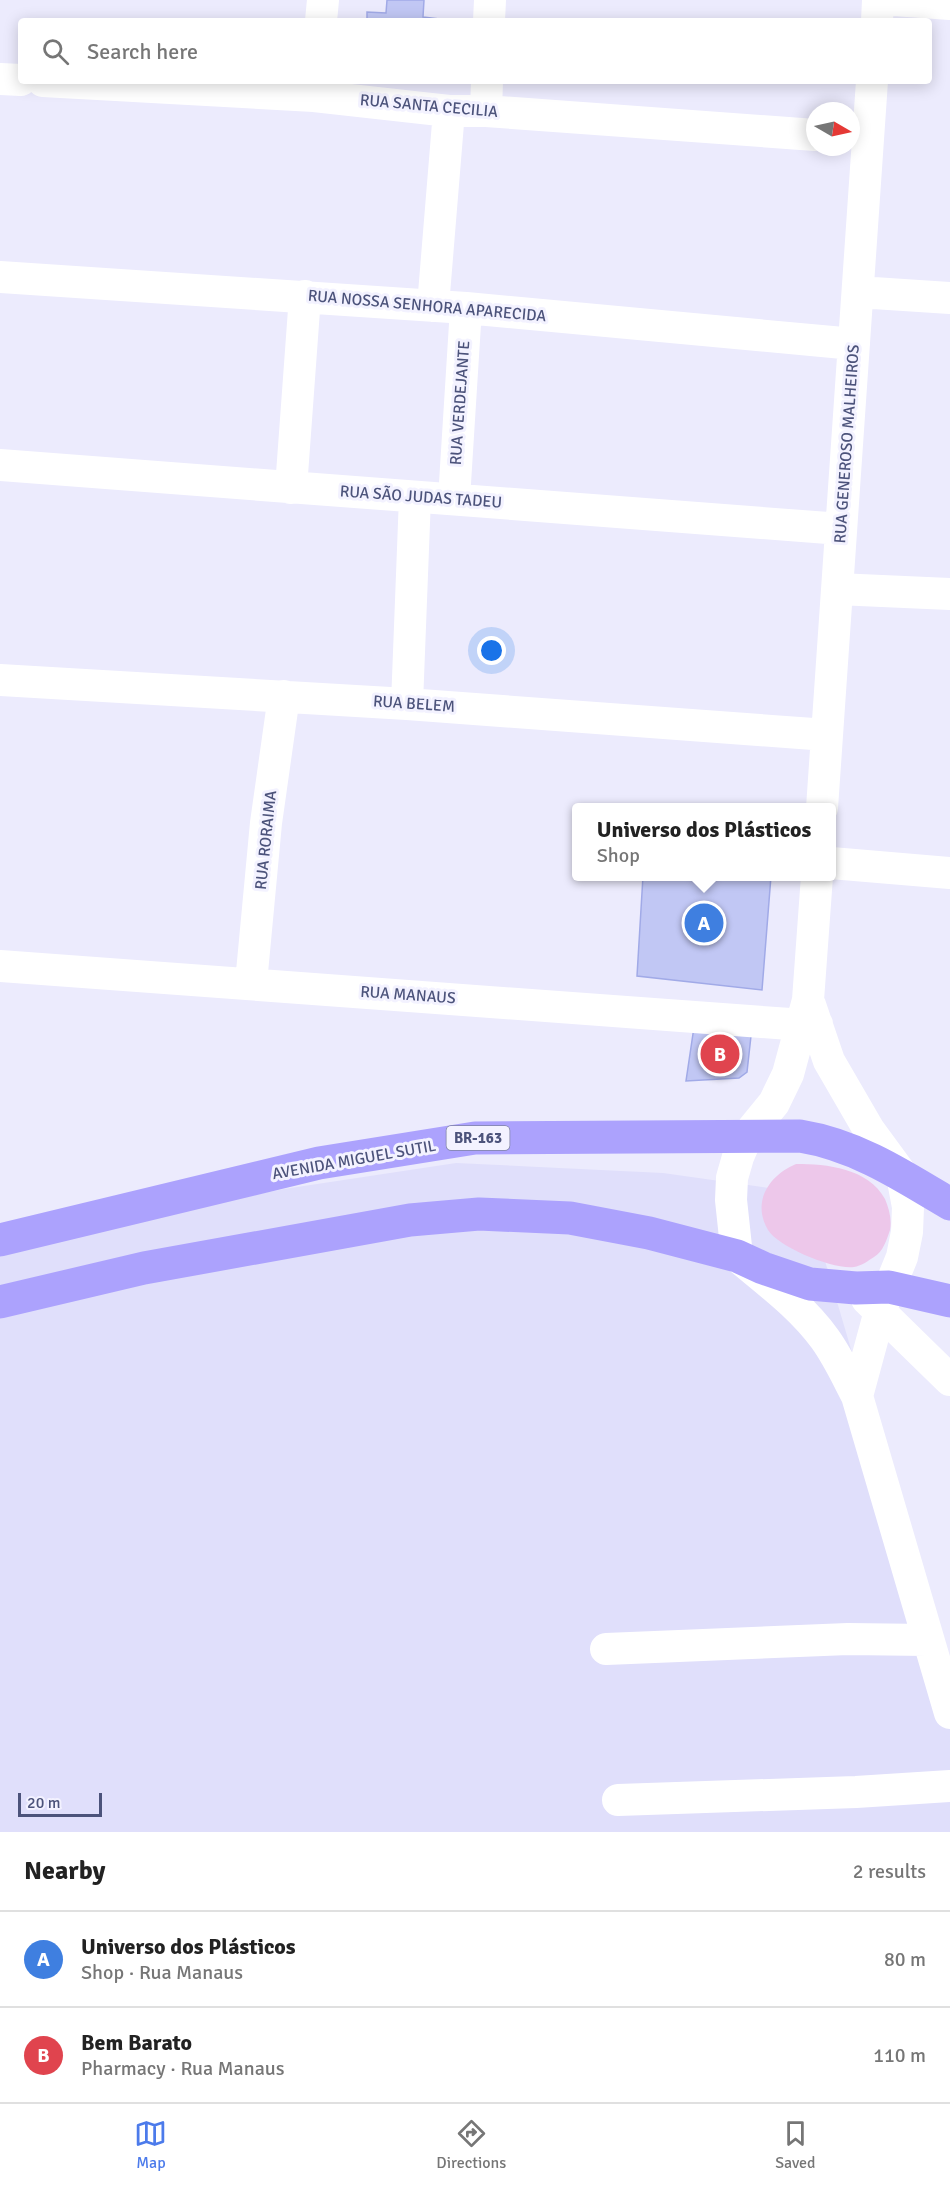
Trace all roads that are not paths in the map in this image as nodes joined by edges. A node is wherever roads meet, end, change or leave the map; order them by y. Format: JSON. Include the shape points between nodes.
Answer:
{"nodes":[{"id":1,"x":323,"y":0,"type":"edge"},
{"id":2,"x":490,"y":0,"type":"edge"},
{"id":3,"x":878,"y":0,"type":"edge"},
{"id":4,"x":894,"y":0,"type":"edge"},
{"id":5,"x":950,"y":4,"type":"edge"},
{"id":6,"x":321,"y":18,"type":"edge"},
{"id":7,"x":489,"y":18,"type":"edge"},
{"id":8,"x":876,"y":18,"type":"edge"},
{"id":9,"x":0,"y":79,"type":"edge"},
{"id":10,"x":18,"y":80,"type":"edge"},
{"id":11,"x":160,"y":84,"type":"edge"},
{"id":12,"x":871,"y":84,"type":"edge"},
{"id":13,"x":315,"y":88,"type":"edge"},
{"id":14,"x":487,"y":96,"type":"edge"},
{"id":15,"x":449,"y":111,"type":"junction"},
{"id":16,"x":806,"y":134,"type":"edge"},
{"id":17,"x":860,"y":138,"type":"edge"},
{"id":18,"x":860,"y":156,"type":"edge"},
{"id":19,"x":0,"y":277,"type":"edge"},
{"id":20,"x":858,"y":292,"type":"junction"},
{"id":21,"x":305,"y":296,"type":"junction"},
{"id":22,"x":950,"y":298,"type":"edge"},
{"id":23,"x":433,"y":306,"type":"junction"},
{"id":24,"x":466,"y":308,"type":"junction"},
{"id":25,"x":854,"y":344,"type":"junction"},
{"id":26,"x":0,"y":465,"type":"edge"},
{"id":27,"x":291,"y":488,"type":"junction"},
{"id":28,"x":415,"y":497,"type":"junction"},
{"id":29,"x":454,"y":499,"type":"junction"},
{"id":30,"x":841,"y":530,"type":"junction"},
{"id":31,"x":837,"y":589,"type":"junction"},
{"id":32,"x":950,"y":594,"type":"edge"},
{"id":33,"x":0,"y":680,"type":"edge"},
{"id":34,"x":284,"y":696,"type":"junction"},
{"id":35,"x":407,"y":704,"type":"junction"},
{"id":36,"x":827,"y":735,"type":"junction"},
{"id":37,"x":822,"y":803,"type":"edge"},
{"id":38,"x":836,"y":863,"type":"edge"},
{"id":39,"x":950,"y":873,"type":"edge"},
{"id":40,"x":817,"y":881,"type":"edge"},
{"id":41,"x":0,"y":966,"type":"edge"},
{"id":42,"x":251,"y":983,"type":"junction"},
{"id":43,"x":809,"y":1016,"type":"junction"},
{"id":44,"x":747,"y":1137,"type":"junction"},
{"id":45,"x":902,"y":1175,"type":"junction"},
{"id":46,"x":950,"y":1204,"type":"edge"},
{"id":47,"x":0,"y":1240,"type":"edge"},
{"id":48,"x":737,"y":1256,"type":"junction"},
{"id":49,"x":885,"y":1299,"type":"junction"},
{"id":50,"x":950,"y":1301,"type":"edge"},
{"id":51,"x":0,"y":1302,"type":"edge"},
{"id":52,"x":950,"y":1380,"type":"edge"},
{"id":53,"x":857,"y":1396,"type":"junction"},
{"id":54,"x":927,"y":1640,"type":"junction"},
{"id":55,"x":606,"y":1649,"type":"dead end"},
{"id":56,"x":950,"y":1713,"type":"edge"},
{"id":57,"x":950,"y":1786,"type":"edge"},
{"id":58,"x":618,"y":1800,"type":"dead end"}],
"edges":[{"from":1,"to":6,"type":"street"},
{"from":2,"to":7,"type":"street"},
{"from":3,"to":8,"type":"street"},
{"from":4,"to":5,"type":"street"},
{"from":9,"to":10,"type":"street"},
{"from":11,"to":13,"type":"street","name":"RUA SANTA CECILIA"},
{"from":12,"to":17,"type":"street","name":"RUA GENEROSO MALHEIROS"},
{"from":13,"to":15,"type":"street","name":"RUA SANTA CECILIA"},
{"from":14,"to":15,"type":"street","name":"RUA SANTA CECILIA"},
{"from":14,"to":16,"type":"street","name":"RUA SANTA CECILIA"},
{"from":15,"to":23,"type":"street"},
{"from":18,"to":20,"type":"street","name":"RUA GENEROSO MALHEIROS"},
{"from":19,"to":21,"type":"street","name":"RUA NOSSA SENHORA APARECIDA"},
{"from":20,"to":22,"type":"street"},
{"from":20,"to":25,"type":"street","name":"RUA GENEROSO MALHEIROS"},
{"from":21,"to":23,"type":"street","name":"RUA NOSSA SENHORA APARECIDA"},
{"from":21,"to":27,"type":"street"},
{"from":23,"to":24,"type":"street","name":"RUA NOSSA SENHORA APARECIDA"},
{"from":24,"to":25,"type":"street","name":"RUA NOSSA SENHORA APARECIDA"},
{"from":24,"to":29,"type":"street","name":"RUA VERDEJANTE"},
{"from":25,"to":30,"type":"street","name":"RUA GENEROSO MALHEIROS"},
{"from":26,"to":27,"type":"street","name":"RUA SÃO JUDAS TADEU"},
{"from":27,"to":28,"type":"street","name":"RUA SÃO JUDAS TADEU"},
{"from":28,"to":29,"type":"street","name":"RUA SÃO JUDAS TADEU"},
{"from":28,"to":35,"type":"street"},
{"from":29,"to":30,"type":"street","name":"RUA SÃO JUDAS TADEU"},
{"from":30,"to":31,"type":"street","name":"RUA GENEROSO MALHEIROS"},
{"from":31,"to":32,"type":"street"},
{"from":31,"to":36,"type":"street","name":"RUA GENEROSO MALHEIROS"},
{"from":33,"to":34,"type":"street","name":"RUA BELEM"},
{"from":34,"to":35,"type":"street","name":"RUA BELEM"},
{"from":34,"to":42,"type":"street","name":"RUA RORAIMA","via":[[266,822]]},
{"from":35,"to":36,"type":"street","name":"RUA BELEM"},
{"from":36,"to":37,"type":"street","name":"RUA GENEROSO MALHEIROS"},
{"from":38,"to":39,"type":"street"},
{"from":40,"to":43,"type":"street"},
{"from":41,"to":42,"type":"street","name":"RUA MANAUS"},
{"from":42,"to":43,"type":"street","name":"RUA MANAUS"},
{"from":43,"to":44,"type":"street","via":[[774,1103]]},
{"from":43,"to":45,"type":"street","via":[[849,1096]]},
{"from":44,"to":45,"type":"main road","name":"AVENIDA MIGUEL SUTIL","number":"BR-163","via":[[800,1136],[826,1140],[854,1149]]},
{"from":44,"to":47,"type":"main road","name":"AVENIDA MIGUEL SUTIL","number":"BR-163","via":[[475,1138],[319,1163]]},
{"from":44,"to":48,"type":"street","via":[[732,1178]]},
{"from":45,"to":46,"type":"main road","name":"AVENIDA MIGUEL SUTIL","number":"BR-163"},
{"from":45,"to":49,"type":"street","via":[[908,1207],[907,1232],[902,1257]]},
{"from":48,"to":49,"type":"main road","via":[[810,1284],[856,1288]]},
{"from":48,"to":51,"type":"main road","via":[[570,1218],[478,1214],[410,1220],[144,1268]]},
{"from":48,"to":53,"type":"street","via":[[811,1323],[836,1356]]},
{"from":49,"to":50,"type":"main road"},
{"from":49,"to":52,"type":"street"},
{"from":49,"to":53,"type":"street"},
{"from":53,"to":54,"type":"street"},
{"from":54,"to":55,"type":"street","via":[[848,1639]]},
{"from":54,"to":56,"type":"street"},
{"from":57,"to":58,"type":"street"}]}
